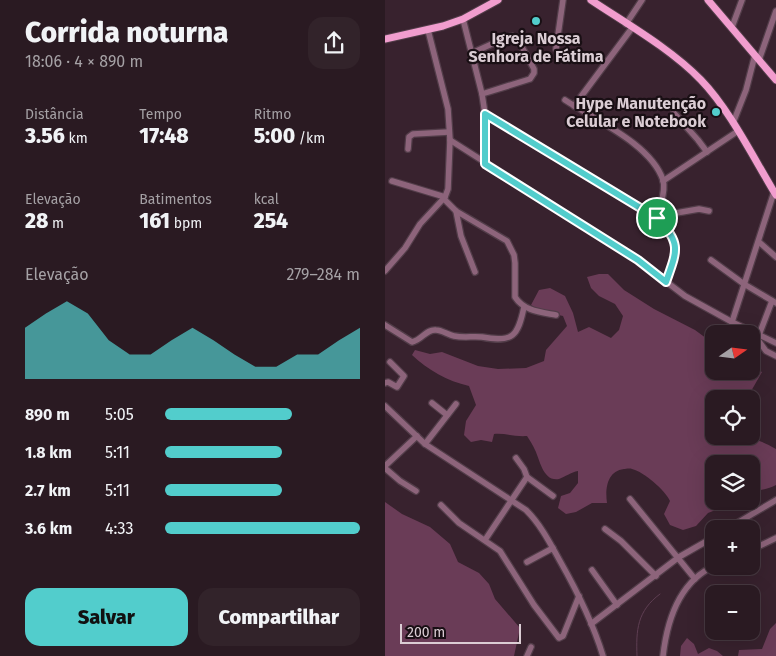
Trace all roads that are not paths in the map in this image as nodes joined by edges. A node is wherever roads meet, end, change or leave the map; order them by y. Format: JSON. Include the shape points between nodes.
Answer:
{"nodes":[{"id":1,"x":497,"y":0,"type":"edge"},
{"id":2,"x":563,"y":0,"type":"edge"},
{"id":3,"x":591,"y":0,"type":"edge"},
{"id":4,"x":642,"y":0,"type":"edge"},
{"id":5,"x":708,"y":0,"type":"edge"},
{"id":6,"x":742,"y":0,"type":"edge"},
{"id":7,"x":776,"y":11,"type":"edge"},
{"id":8,"x":463,"y":19,"type":"junction"},
{"id":9,"x":629,"y":26,"type":"junction"},
{"id":10,"x":732,"y":27,"type":"junction"},
{"id":11,"x":428,"y":30,"type":"junction"},
{"id":12,"x":385,"y":39,"type":"edge"},
{"id":13,"x":556,"y":49,"type":"dead end"},
{"id":14,"x":471,"y":53,"type":"junction"},
{"id":15,"x":757,"y":57,"type":"junction"},
{"id":16,"x":776,"y":80,"type":"edge"},
{"id":17,"x":482,"y":94,"type":"junction"},
{"id":18,"x":565,"y":100,"type":"dead end"},
{"id":19,"x":573,"y":106,"type":"junction"},
{"id":20,"x":674,"y":113,"type":"dead end"},
{"id":21,"x":485,"y":114,"type":"junction"},
{"id":22,"x":733,"y":123,"type":"junction"},
{"id":23,"x":738,"y":131,"type":"junction"},
{"id":24,"x":449,"y":132,"type":"junction"},
{"id":25,"x":450,"y":140,"type":"junction"},
{"id":26,"x":408,"y":149,"type":"dead end"},
{"id":27,"x":707,"y":152,"type":"junction"},
{"id":28,"x":485,"y":164,"type":"junction"},
{"id":29,"x":392,"y":181,"type":"dead end"},
{"id":30,"x":663,"y":181,"type":"junction"},
{"id":31,"x":775,"y":193,"type":"edge"},
{"id":32,"x":444,"y":198,"type":"junction"},
{"id":33,"x":456,"y":211,"type":"junction"},
{"id":34,"x":709,"y":211,"type":"dead end"},
{"id":35,"x":658,"y":217,"type":"junction"},
{"id":36,"x":759,"y":242,"type":"junction"},
{"id":37,"x":776,"y":257,"type":"edge"},
{"id":38,"x":711,"y":260,"type":"dead end"},
{"id":39,"x":385,"y":271,"type":"edge"},
{"id":40,"x":475,"y":272,"type":"dead end"},
{"id":41,"x":666,"y":282,"type":"junction"},
{"id":42,"x":744,"y":284,"type":"junction"},
{"id":43,"x":774,"y":302,"type":"edge"},
{"id":44,"x":524,"y":307,"type":"junction"},
{"id":45,"x":556,"y":315,"type":"dead end"},
{"id":46,"x":732,"y":322,"type":"junction"},
{"id":47,"x":385,"y":325,"type":"edge"},
{"id":48,"x":738,"y":325,"type":"edge"},
{"id":49,"x":760,"y":326,"type":"edge"},
{"id":50,"x":760,"y":336,"type":"edge"},
{"id":51,"x":760,"y":342,"type":"edge"},
{"id":52,"x":776,"y":343,"type":"edge"},
{"id":53,"x":776,"y":356,"type":"edge"},
{"id":54,"x":390,"y":362,"type":"dead end"},
{"id":55,"x":385,"y":383,"type":"edge"},
{"id":56,"x":432,"y":403,"type":"dead end"},
{"id":57,"x":456,"y":404,"type":"dead end"},
{"id":58,"x":385,"y":406,"type":"edge"},
{"id":59,"x":447,"y":415,"type":"junction"},
{"id":60,"x":417,"y":436,"type":"junction"},
{"id":61,"x":425,"y":444,"type":"junction"},
{"id":62,"x":516,"y":458,"type":"dead end"},
{"id":63,"x":385,"y":467,"type":"edge"},
{"id":64,"x":527,"y":478,"type":"junction"},
{"id":65,"x":416,"y":491,"type":"dead end"},
{"id":66,"x":553,"y":496,"type":"dead end"},
{"id":67,"x":630,"y":499,"type":"dead end"},
{"id":68,"x":511,"y":500,"type":"junction"},
{"id":69,"x":776,"y":500,"type":"edge"},
{"id":70,"x":441,"y":505,"type":"dead end"},
{"id":71,"x":742,"y":520,"type":"edge"},
{"id":72,"x":605,"y":529,"type":"dead end"},
{"id":73,"x":776,"y":538,"type":"edge"},
{"id":74,"x":485,"y":540,"type":"junction"},
{"id":75,"x":705,"y":542,"type":"edge"},
{"id":76,"x":760,"y":546,"type":"edge"},
{"id":77,"x":553,"y":548,"type":"junction"},
{"id":78,"x":679,"y":557,"type":"junction"},
{"id":79,"x":527,"y":562,"type":"dead end"},
{"id":80,"x":592,"y":570,"type":"dead end"},
{"id":81,"x":705,"y":572,"type":"edge"},
{"id":82,"x":656,"y":576,"type":"junction"},
{"id":83,"x":695,"y":579,"type":"junction"},
{"id":84,"x":579,"y":596,"type":"junction"},
{"id":85,"x":617,"y":605,"type":"junction"},
{"id":86,"x":591,"y":624,"type":"junction"},
{"id":87,"x":531,"y":647,"type":"dead end"},
{"id":88,"x":527,"y":656,"type":"edge"},
{"id":89,"x":603,"y":656,"type":"edge"},
{"id":90,"x":663,"y":656,"type":"edge"}],
"edges":[{"from":1,"to":8,"type":"main road"},
{"from":2,"to":13,"type":"street"},
{"from":3,"to":9,"type":"main road"},
{"from":4,"to":9,"type":"street"},
{"from":5,"to":10,"type":"main road"},
{"from":6,"to":10,"type":"street"},
{"from":7,"to":15,"type":"street"},
{"from":8,"to":11,"type":"main road"},
{"from":8,"to":14,"type":"street"},
{"from":9,"to":19,"type":"street"},
{"from":9,"to":22,"type":"main road","via":[[702,81]]},
{"from":10,"to":15,"type":"main road"},
{"from":11,"to":12,"type":"main road"},
{"from":11,"to":24,"type":"street","via":[[448,109]]},
{"from":14,"to":17,"type":"street"},
{"from":14,"to":17,"type":"street","via":[[512,36],[518,40],[533,69],[530,79]]},
{"from":15,"to":16,"type":"main road"},
{"from":15,"to":22,"type":"street"},
{"from":17,"to":21,"type":"street"},
{"from":18,"to":19,"type":"street"},
{"from":19,"to":30,"type":"street","via":[[637,145],[649,157]]},
{"from":20,"to":27,"type":"street"},
{"from":21,"to":28,"type":"street"},
{"from":21,"to":35,"type":"street"},
{"from":22,"to":23,"type":"main road"},
{"from":23,"to":27,"type":"street"},
{"from":23,"to":31,"type":"main road"},
{"from":24,"to":25,"type":"street"},
{"from":24,"to":26,"type":"street","via":[[413,134],[409,138]]},
{"from":25,"to":28,"type":"street"},
{"from":25,"to":32,"type":"street","via":[[449,190]]},
{"from":27,"to":30,"type":"street"},
{"from":28,"to":41,"type":"street","via":[[638,260]]},
{"from":29,"to":32,"type":"street"},
{"from":30,"to":35,"type":"street"},
{"from":31,"to":36,"type":"street"},
{"from":32,"to":33,"type":"street"},
{"from":32,"to":39,"type":"street"},
{"from":33,"to":40,"type":"street","via":[[461,236]]},
{"from":33,"to":44,"type":"street","via":[[507,241],[515,263],[515,297]]},
{"from":34,"to":35,"type":"street","via":[[699,209]]},
{"from":35,"to":41,"type":"street","via":[[670,231],[675,244],[674,260]]},
{"from":36,"to":37,"type":"street"},
{"from":36,"to":42,"type":"street"},
{"from":38,"to":42,"type":"street"},
{"from":41,"to":46,"type":"street"},
{"from":42,"to":43,"type":"street"},
{"from":42,"to":46,"type":"street"},
{"from":43,"to":49,"type":"street"},
{"from":44,"to":45,"type":"street"},
{"from":44,"to":47,"type":"street","via":[[515,334],[490,340],[452,336],[435,329],[413,342]]},
{"from":46,"to":48,"type":"street"},
{"from":50,"to":52,"type":"street"},
{"from":51,"to":53,"type":"street","via":[[766,351]]},
{"from":54,"to":55,"type":"street","via":[[405,376],[397,387]]},
{"from":56,"to":59,"type":"street"},
{"from":57,"to":59,"type":"street"},
{"from":58,"to":60,"type":"street"},
{"from":59,"to":61,"type":"street"},
{"from":60,"to":61,"type":"street"},
{"from":60,"to":63,"type":"street"},
{"from":61,"to":68,"type":"street"},
{"from":62,"to":64,"type":"street"},
{"from":63,"to":65,"type":"street","via":[[400,482]]},
{"from":64,"to":66,"type":"street"},
{"from":64,"to":68,"type":"street"},
{"from":67,"to":78,"type":"street"},
{"from":68,"to":74,"type":"street"},
{"from":68,"to":77,"type":"street","via":[[535,519]]},
{"from":69,"to":71,"type":"street"},
{"from":70,"to":74,"type":"street","via":[[459,523]]},
{"from":72,"to":82,"type":"street"},
{"from":73,"to":76,"type":"street"},
{"from":74,"to":84,"type":"street","via":[[500,551],[559,638],[563,636]]},
{"from":75,"to":78,"type":"street"},
{"from":77,"to":79,"type":"street"},
{"from":77,"to":84,"type":"street"},
{"from":78,"to":82,"type":"street"},
{"from":78,"to":83,"type":"street"},
{"from":80,"to":85,"type":"street"},
{"from":81,"to":83,"type":"street"},
{"from":82,"to":85,"type":"street"},
{"from":83,"to":90,"type":"street","via":[[681,595],[670,620]]},
{"from":84,"to":86,"type":"street"},
{"from":85,"to":86,"type":"street"},
{"from":86,"to":89,"type":"street"},
{"from":87,"to":88,"type":"street"}]}
